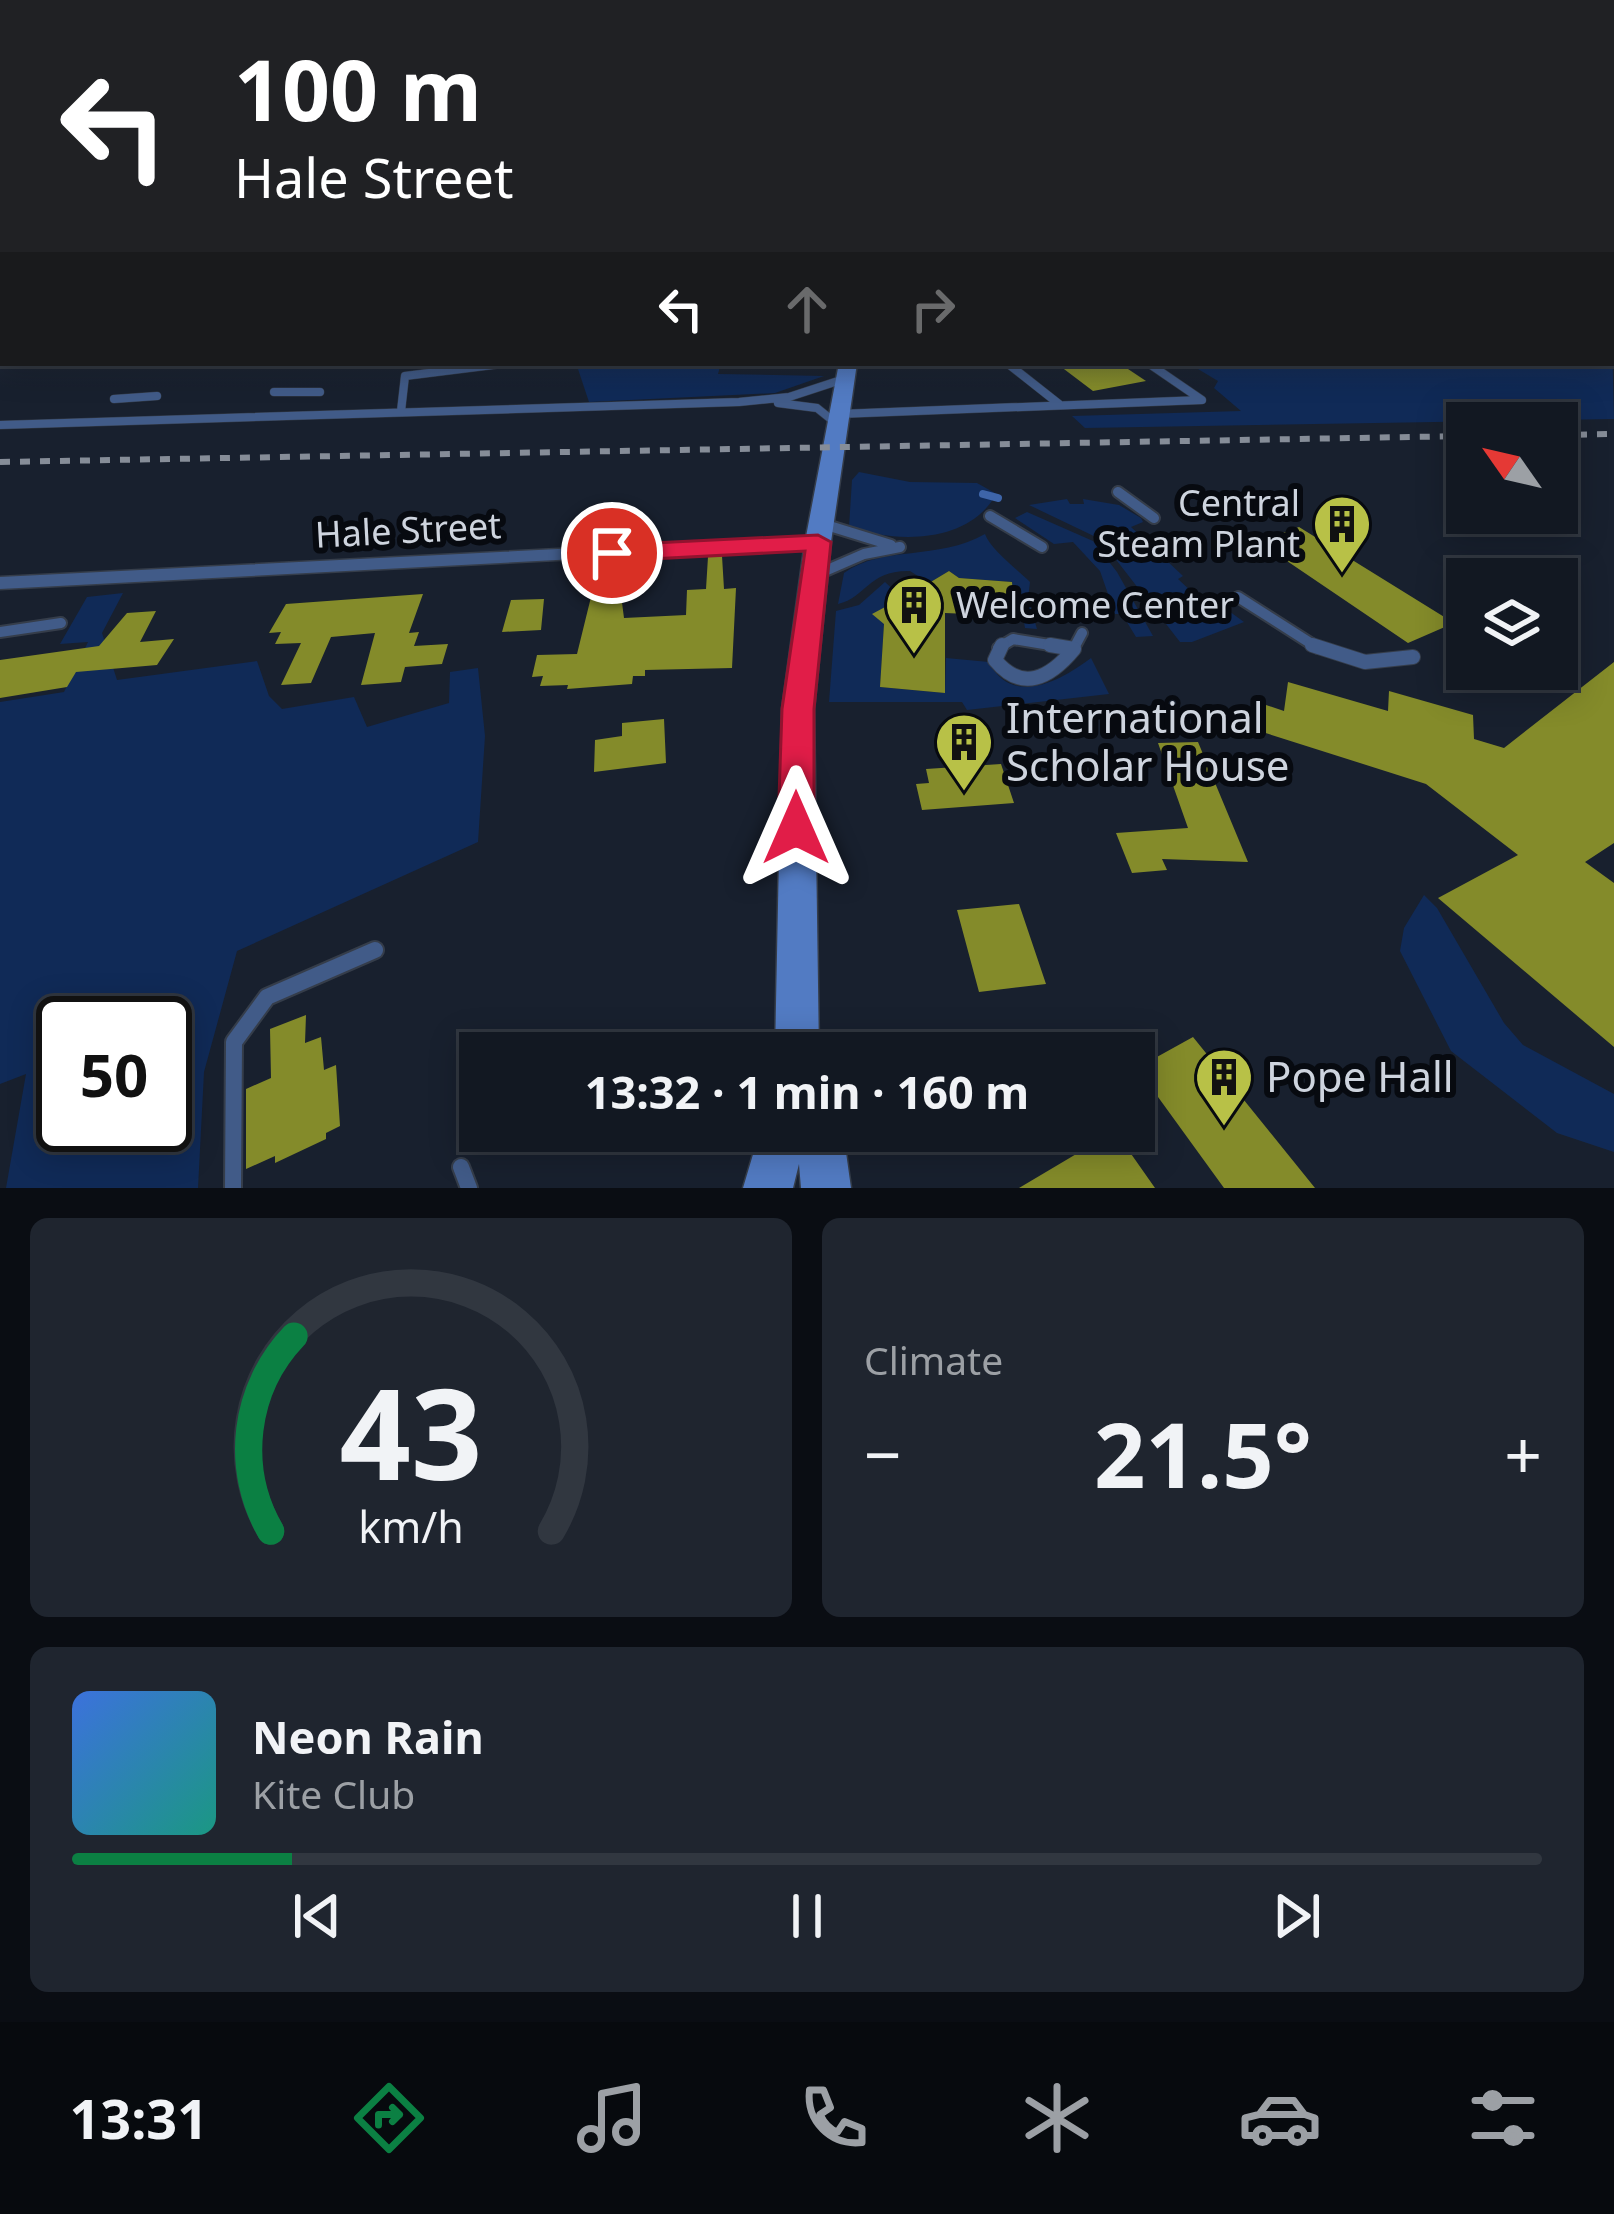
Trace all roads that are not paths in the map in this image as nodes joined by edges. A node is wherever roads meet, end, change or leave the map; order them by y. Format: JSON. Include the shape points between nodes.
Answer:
{"nodes":[{"id":1,"x":485,"y":366,"type":"edge"},
{"id":2,"x":1011,"y":366,"type":"edge"},
{"id":3,"x":1152,"y":366,"type":"edge"},
{"id":4,"x":846,"y":371,"type":"edge"},
{"id":5,"x":390,"y":389,"type":"dead end"},
{"id":6,"x":404,"y":389,"type":"junction"},
{"id":7,"x":298,"y":390,"type":"junction"},
{"id":8,"x":274,"y":392,"type":"dead end"},
{"id":9,"x":320,"y":392,"type":"dead end"},
{"id":10,"x":157,"y":396,"type":"dead end"},
{"id":11,"x":138,"y":397,"type":"junction"},
{"id":12,"x":113,"y":399,"type":"dead end"},
{"id":13,"x":739,"y":402,"type":"junction"},
{"id":14,"x":1060,"y":404,"type":"junction"},
{"id":15,"x":400,"y":411,"type":"junction"},
{"id":16,"x":278,"y":413,"type":"junction"},
{"id":17,"x":116,"y":419,"type":"junction"},
{"id":18,"x":839,"y":420,"type":"junction"},
{"id":19,"x":0,"y":425,"type":"edge"},
{"id":20,"x":1118,"y":492,"type":"dead end"},
{"id":21,"x":990,"y":516,"type":"dead end"},
{"id":22,"x":1154,"y":518,"type":"dead end"},
{"id":23,"x":818,"y":547,"type":"junction"},
{"id":24,"x":1042,"y":547,"type":"dead end"},
{"id":25,"x":0,"y":583,"type":"edge"},
{"id":26,"x":1238,"y":597,"type":"dead end"},
{"id":27,"x":61,"y":623,"type":"dead end"},
{"id":28,"x":0,"y":632,"type":"edge"},
{"id":29,"x":1082,"y":633,"type":"dead end"},
{"id":30,"x":1074,"y":649,"type":"junction"},
{"id":31,"x":1413,"y":657,"type":"dead end"},
{"id":32,"x":375,"y":950,"type":"dead end"},
{"id":33,"x":800,"y":1009,"type":"junction"},
{"id":34,"x":798,"y":1032,"type":"edge"},
{"id":35,"x":804,"y":1032,"type":"edge"},
{"id":36,"x":778,"y":1152,"type":"edge"},
{"id":37,"x":821,"y":1152,"type":"edge"},
{"id":38,"x":461,"y":1167,"type":"dead end"},
{"id":39,"x":233,"y":1188,"type":"edge"},
{"id":40,"x":469,"y":1188,"type":"edge"},
{"id":41,"x":768,"y":1188,"type":"edge"},
{"id":42,"x":826,"y":1188,"type":"edge"}],
"edges":[{"from":1,"to":6,"type":"lane","via":[[405,376]]},
{"from":2,"to":14,"type":"lane"},
{"from":3,"to":14,"type":"lane","via":[[1202,400]]},
{"from":4,"to":13,"type":"lane","via":[[789,397]]},
{"from":4,"to":18,"type":"main road"},
{"from":5,"to":6,"type":"lane"},
{"from":6,"to":15,"type":"lane"},
{"from":7,"to":8,"type":"lane"},
{"from":7,"to":9,"type":"lane"},
{"from":7,"to":16,"type":"lane"},
{"from":10,"to":11,"type":"lane"},
{"from":11,"to":12,"type":"lane"},
{"from":11,"to":17,"type":"lane"},
{"from":13,"to":15,"type":"lane"},
{"from":13,"to":18,"type":"lane","via":[[806,405]]},
{"from":14,"to":18,"type":"lane"},
{"from":15,"to":16,"type":"lane"},
{"from":16,"to":17,"type":"lane"},
{"from":17,"to":19,"type":"lane"},
{"from":18,"to":23,"type":"main road"},
{"from":20,"to":22,"type":"lane"},
{"from":21,"to":24,"type":"lane"},
{"from":23,"to":23,"type":"lane","via":[[856,557],[900,547]]},
{"from":23,"to":25,"type":"street","name":"Hale Street"},
{"from":23,"to":33,"type":"main road","via":[[798,709]]},
{"from":26,"to":31,"type":"lane","via":[[1335,656],[1386,663]]},
{"from":27,"to":28,"type":"lane"},
{"from":29,"to":30,"type":"lane"},
{"from":30,"to":30,"type":"lane","via":[[1012,639],[995,660],[1006,674],[1035,681],[1052,676]]},
{"from":32,"to":39,"type":"lane","via":[[267,997],[234,1042]]},
{"from":33,"to":34,"type":"main road"},
{"from":33,"to":35,"type":"main road"},
{"from":36,"to":41,"type":"main road"},
{"from":37,"to":42,"type":"main road"},
{"from":38,"to":40,"type":"lane"}]}
